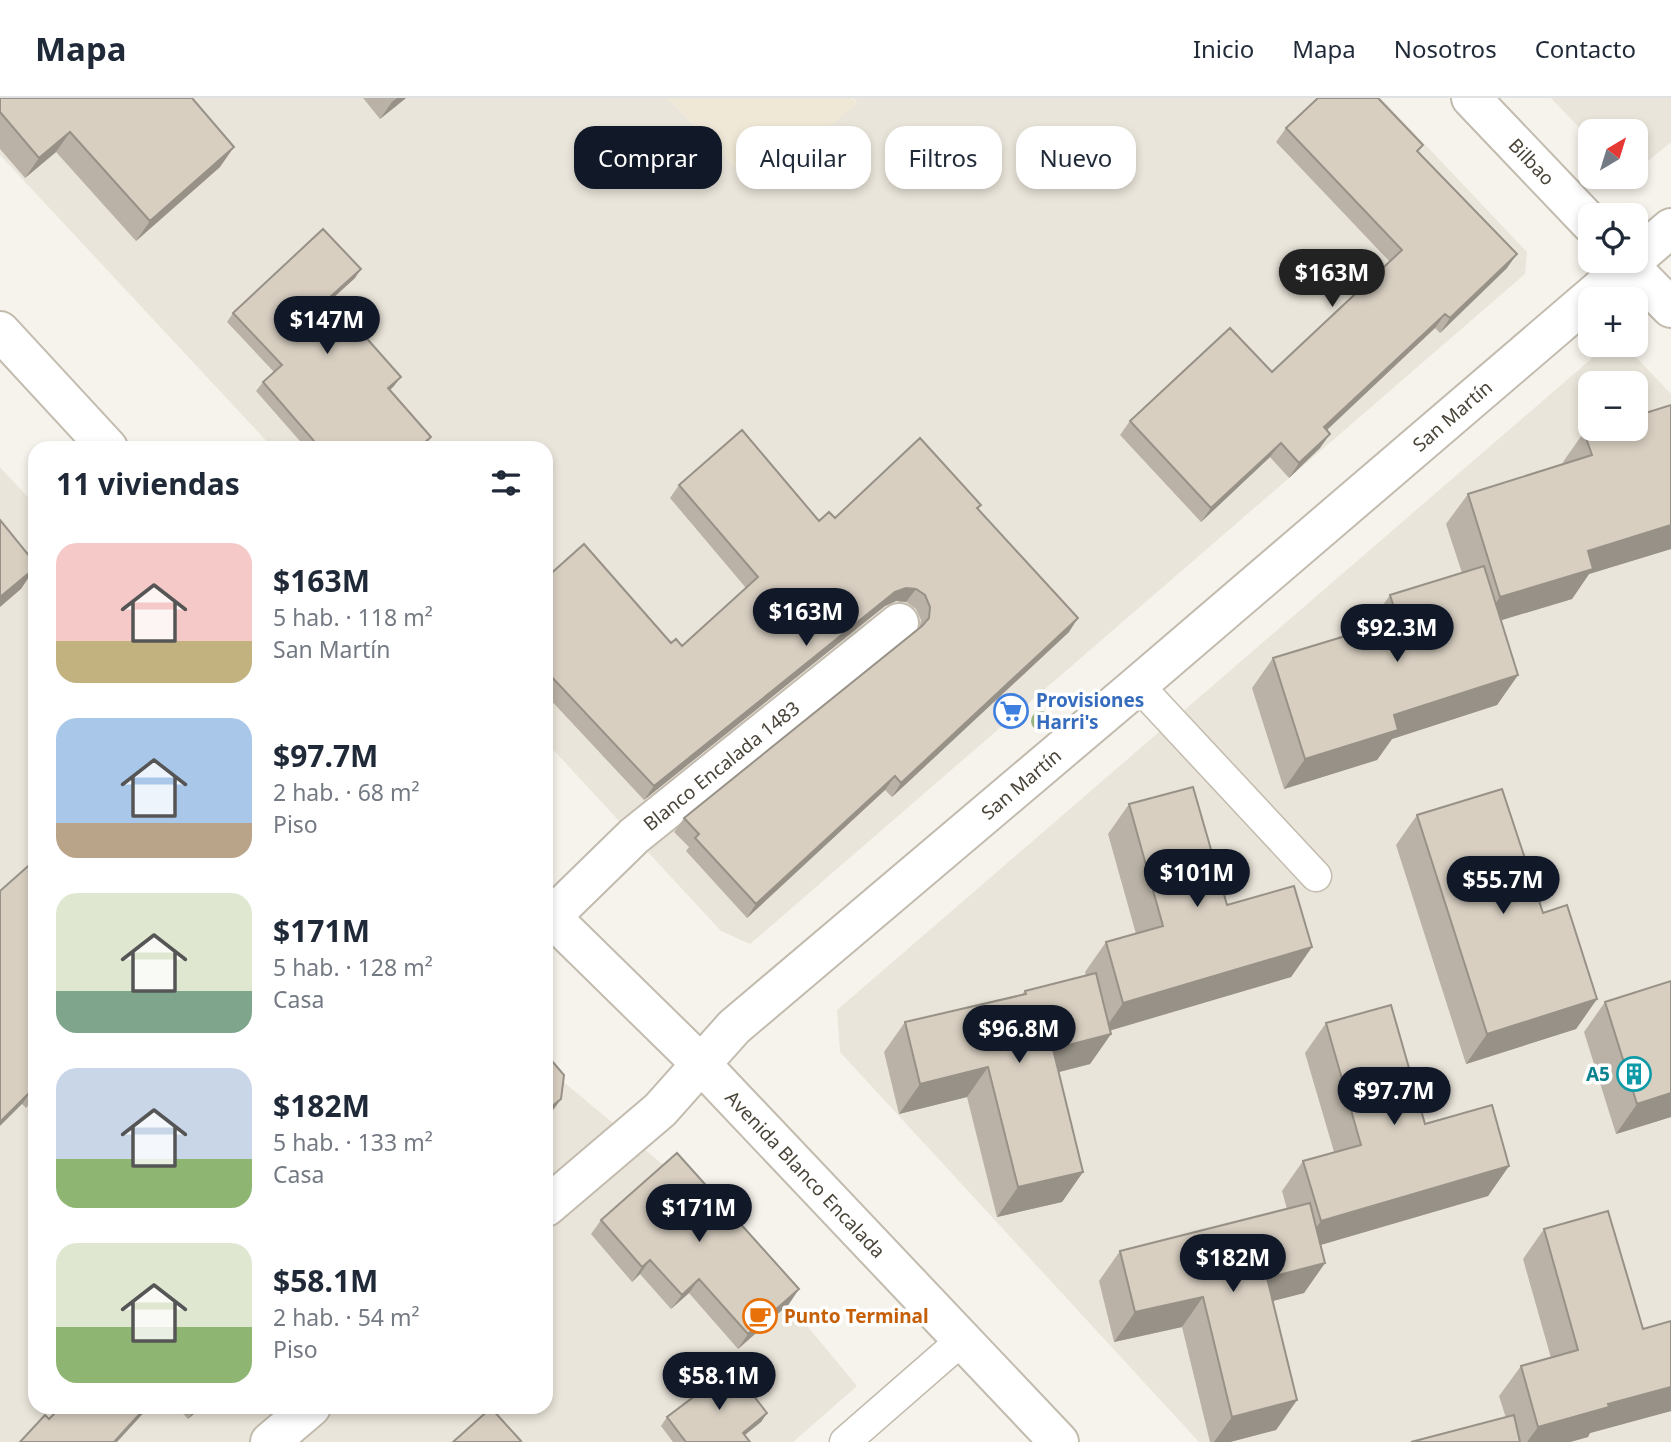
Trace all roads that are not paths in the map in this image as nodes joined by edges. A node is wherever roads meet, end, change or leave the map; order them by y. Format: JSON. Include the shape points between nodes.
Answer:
{"nodes":[{"id":1,"x":1471,"y":98,"type":"edge"},
{"id":2,"x":1578,"y":210,"type":"edge"},
{"id":3,"x":1671,"y":228,"type":"edge"},
{"id":4,"x":1648,"y":247,"type":"edge"},
{"id":5,"x":1617,"y":273,"type":"edge"},
{"id":6,"x":1641,"y":273,"type":"edge"},
{"id":7,"x":1671,"y":308,"type":"edge"},
{"id":8,"x":0,"y":331,"type":"edge"},
{"id":9,"x":102,"y":441,"type":"edge"},
{"id":10,"x":899,"y":623,"type":"dead end"},
{"id":11,"x":1138,"y":685,"type":"junction"},
{"id":12,"x":1316,"y":876,"type":"dead end"},
{"id":13,"x":553,"y":910,"type":"edge"},
{"id":14,"x":553,"y":918,"type":"edge"},
{"id":15,"x":701,"y":1064,"type":"junction"},
{"id":16,"x":553,"y":1201,"type":"edge"},
{"id":17,"x":962,"y":1339,"type":"junction"},
{"id":18,"x":303,"y":1414,"type":"edge"},
{"id":19,"x":270,"y":1442,"type":"edge"},
{"id":20,"x":845,"y":1442,"type":"edge"},
{"id":21,"x":1059,"y":1442,"type":"edge"}],
"edges":[{"from":1,"to":2,"type":"street","name":"Bilbao"},
{"from":3,"to":4,"type":"street","name":"San Martín"},
{"from":5,"to":11,"type":"street","name":"San Martín"},
{"from":6,"to":7,"type":"street"},
{"from":8,"to":9,"type":"street"},
{"from":10,"to":13,"type":"street","name":"Blanco Encalada 1483","via":[[634,836]]},
{"from":11,"to":12,"type":"lane"},
{"from":11,"to":15,"type":"street","name":"San Martín","via":[[740,1022]]},
{"from":14,"to":15,"type":"street","name":"Avenida Blanco Encalada"},
{"from":15,"to":16,"type":"street","name":"San Martín","via":[[660,1110]]},
{"from":15,"to":17,"type":"street","name":"Avenida Blanco Encalada"},
{"from":17,"to":20,"type":"lane"},
{"from":17,"to":21,"type":"street","name":"Avenida Blanco Encalada"},
{"from":18,"to":19,"type":"street"}]}
